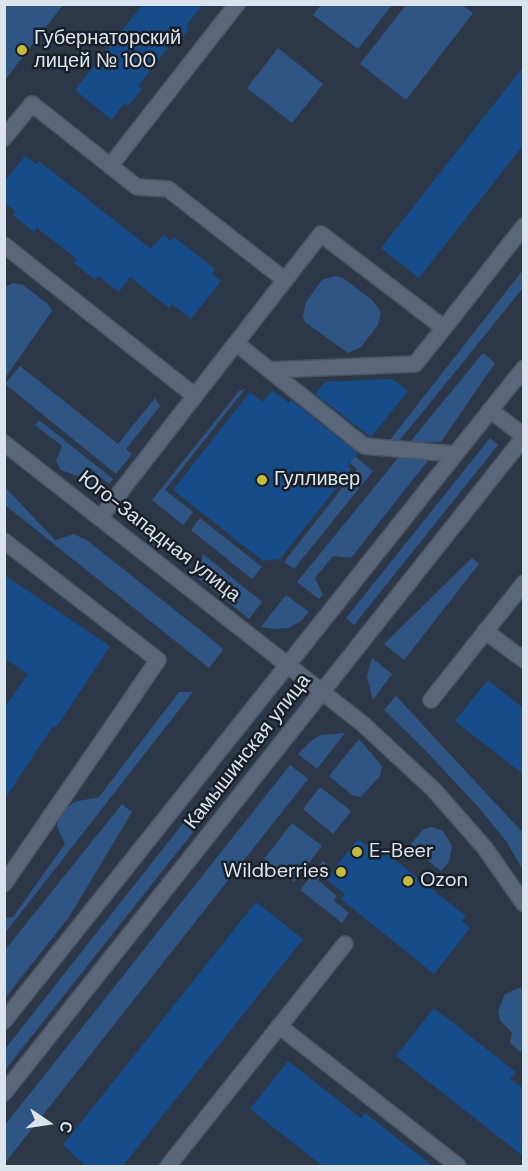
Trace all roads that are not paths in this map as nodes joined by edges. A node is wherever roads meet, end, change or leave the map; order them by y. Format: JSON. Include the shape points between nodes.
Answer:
{"nodes":[{"id":1,"x":237,"y":4,"type":"edge"},
{"id":2,"x":4,"y":138,"type":"edge"},
{"id":3,"x":110,"y":166,"type":"junction"},
{"id":4,"x":524,"y":226,"type":"edge"},
{"id":5,"x":4,"y":245,"type":"edge"},
{"id":6,"x":285,"y":280,"type":"junction"},
{"id":7,"x":444,"y":328,"type":"junction"},
{"id":8,"x":236,"y":343,"type":"junction"},
{"id":9,"x":524,"y":368,"type":"edge"},
{"id":10,"x":269,"y":370,"type":"junction"},
{"id":11,"x":195,"y":396,"type":"junction"},
{"id":12,"x":490,"y":410,"type":"junction"},
{"id":13,"x":524,"y":436,"type":"edge"},
{"id":14,"x":4,"y":443,"type":"edge"},
{"id":15,"x":455,"y":454,"type":"junction"},
{"id":16,"x":100,"y":518,"type":"junction"},
{"id":17,"x":4,"y":541,"type":"edge"},
{"id":18,"x":524,"y":584,"type":"edge"},
{"id":19,"x":485,"y":631,"type":"junction"},
{"id":20,"x":524,"y":660,"type":"edge"},
{"id":21,"x":287,"y":665,"type":"junction"},
{"id":22,"x":322,"y":692,"type":"junction"},
{"id":23,"x":430,"y":700,"type":"dead end"},
{"id":24,"x":4,"y":884,"type":"edge"},
{"id":25,"x":524,"y":904,"type":"edge"},
{"id":26,"x":345,"y":944,"type":"dead end"},
{"id":27,"x":4,"y":1021,"type":"edge"},
{"id":28,"x":279,"y":1026,"type":"junction"},
{"id":29,"x":4,"y":1093,"type":"edge"},
{"id":30,"x":168,"y":1167,"type":"edge"},
{"id":31,"x":458,"y":1167,"type":"edge"}],
"edges":[{"from":1,"to":3,"type":"street"},
{"from":2,"to":3,"type":"street","via":[[32,104]]},
{"from":3,"to":6,"type":"street","via":[[137,188],[168,189]]},
{"from":4,"to":7,"type":"street"},
{"from":5,"to":11,"type":"street"},
{"from":6,"to":7,"type":"street","via":[[321,234]]},
{"from":6,"to":8,"type":"street"},
{"from":7,"to":10,"type":"street","via":[[415,364]]},
{"from":8,"to":10,"type":"street"},
{"from":8,"to":11,"type":"street"},
{"from":9,"to":12,"type":"street","name":"Камышинская улица"},
{"from":10,"to":15,"type":"street","via":[[364,446]]},
{"from":11,"to":16,"type":"street"},
{"from":12,"to":13,"type":"street"},
{"from":12,"to":15,"type":"street","name":"Камышинская улица"},
{"from":13,"to":22,"type":"street","name":"Камышинская улица"},
{"from":14,"to":16,"type":"street","name":"Юго-Западная улица"},
{"from":15,"to":21,"type":"street","name":"Камышинская улица"},
{"from":16,"to":21,"type":"street","name":"Юго-Западная улица"},
{"from":17,"to":24,"type":"street","via":[[158,660]]},
{"from":18,"to":19,"type":"street"},
{"from":19,"to":20,"type":"street"},
{"from":19,"to":23,"type":"street"},
{"from":21,"to":22,"type":"street","name":"Юго-Западная улица"},
{"from":21,"to":27,"type":"street","name":"Камышинская улица"},
{"from":22,"to":25,"type":"street","name":"Юго-Западная улица","via":[[434,790],[485,848]]},
{"from":22,"to":29,"type":"street","name":"Камышинская улица"},
{"from":26,"to":28,"type":"street"},
{"from":28,"to":30,"type":"street"},
{"from":28,"to":31,"type":"street"}]}
